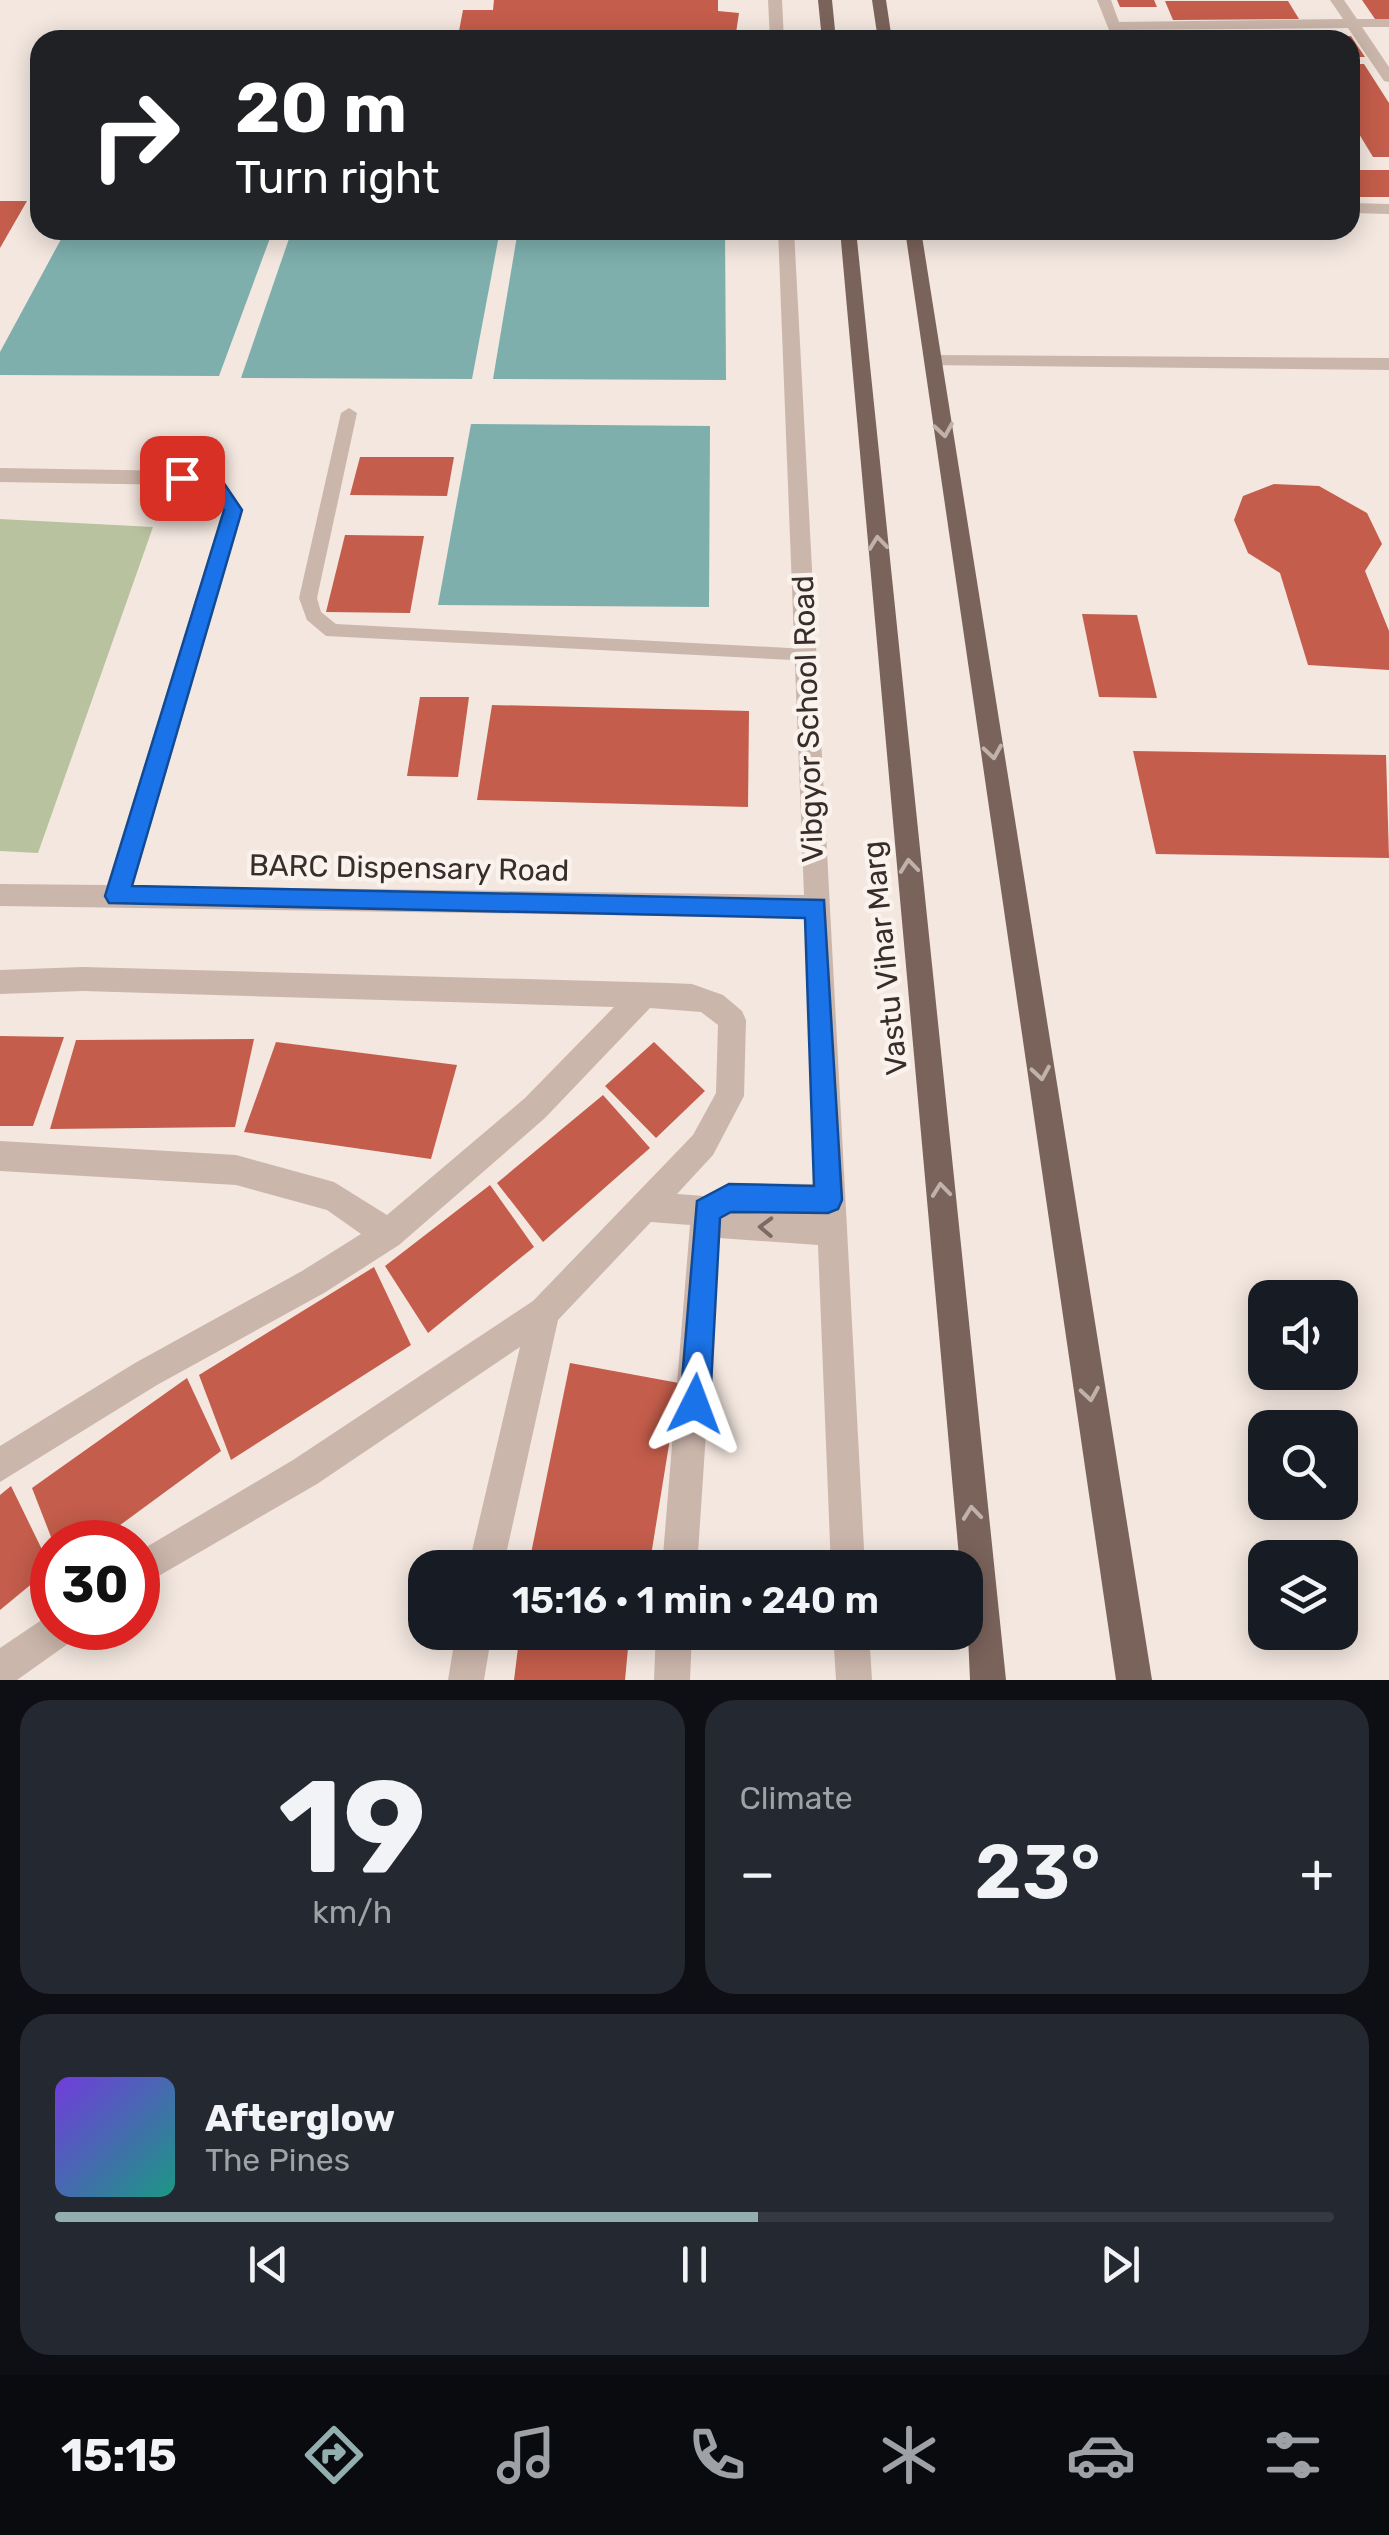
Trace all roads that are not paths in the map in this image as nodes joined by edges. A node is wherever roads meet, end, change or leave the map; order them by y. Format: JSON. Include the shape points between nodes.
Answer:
{"nodes":[{"id":1,"x":775,"y":0,"type":"edge"},
{"id":2,"x":825,"y":0,"type":"edge"},
{"id":3,"x":879,"y":0,"type":"edge"},
{"id":4,"x":1104,"y":0,"type":"edge"},
{"id":5,"x":1338,"y":0,"type":"edge"},
{"id":6,"x":1352,"y":24,"type":"junction"},
{"id":7,"x":1389,"y":24,"type":"edge"},
{"id":8,"x":776,"y":30,"type":"edge"},
{"id":9,"x":828,"y":30,"type":"edge"},
{"id":10,"x":884,"y":30,"type":"edge"},
{"id":11,"x":1116,"y":30,"type":"edge"},
{"id":12,"x":1195,"y":30,"type":"edge"},
{"id":13,"x":1355,"y":30,"type":"edge"},
{"id":14,"x":1360,"y":40,"type":"edge"},
{"id":15,"x":1389,"y":78,"type":"edge"},
{"id":16,"x":1360,"y":208,"type":"edge"},
{"id":17,"x":1389,"y":209,"type":"edge"},
{"id":18,"x":786,"y":240,"type":"edge"},
{"id":19,"x":849,"y":240,"type":"edge"},
{"id":20,"x":915,"y":240,"type":"edge"},
{"id":21,"x":933,"y":361,"type":"junction"},
{"id":22,"x":1389,"y":364,"type":"edge"},
{"id":23,"x":349,"y":413,"type":"dead end"},
{"id":24,"x":0,"y":476,"type":"edge"},
{"id":25,"x":806,"y":656,"type":"junction"},
{"id":26,"x":0,"y":895,"type":"edge"},
{"id":27,"x":117,"y":896,"type":"junction"},
{"id":28,"x":816,"y":907,"type":"junction"},
{"id":29,"x":0,"y":982,"type":"edge"},
{"id":30,"x":644,"y":996,"type":"junction"},
{"id":31,"x":0,"y":1156,"type":"edge"},
{"id":32,"x":644,"y":1206,"type":"junction"},
{"id":33,"x":706,"y":1211,"type":"junction"},
{"id":34,"x":829,"y":1214,"type":"junction"},
{"id":35,"x":388,"y":1234,"type":"junction"},
{"id":36,"x":544,"y":1312,"type":"junction"},
{"id":37,"x":0,"y":1465,"type":"edge"},
{"id":38,"x":489,"y":1550,"type":"edge"},
{"id":39,"x":680,"y":1550,"type":"edge"},
{"id":40,"x":847,"y":1550,"type":"edge"},
{"id":41,"x":160,"y":1558,"type":"edge"},
{"id":42,"x":30,"y":1649,"type":"edge"},
{"id":43,"x":471,"y":1650,"type":"edge"},
{"id":44,"x":673,"y":1650,"type":"edge"},
{"id":45,"x":852,"y":1650,"type":"edge"},
{"id":46,"x":0,"y":1670,"type":"edge"},
{"id":47,"x":466,"y":1680,"type":"edge"},
{"id":48,"x":672,"y":1680,"type":"edge"},
{"id":49,"x":854,"y":1680,"type":"edge"},
{"id":50,"x":988,"y":1680,"type":"edge"},
{"id":51,"x":1134,"y":1680,"type":"edge"}],
"edges":[{"from":1,"to":8,"type":"street"},
{"from":2,"to":9,"type":"main road"},
{"from":3,"to":10,"type":"main road"},
{"from":4,"to":11,"type":"street"},
{"from":5,"to":6,"type":"street"},
{"from":6,"to":7,"type":"street"},
{"from":6,"to":12,"type":"street"},
{"from":6,"to":13,"type":"street"},
{"from":14,"to":15,"type":"street"},
{"from":16,"to":17,"type":"street"},
{"from":18,"to":25,"type":"street","name":"Vibgyor School Road"},
{"from":50,"to":19,"type":"main road","name":"Vastu Vihar Marg","one_way":true},
{"from":20,"to":21,"type":"main road"},
{"from":21,"to":22,"type":"street"},
{"from":21,"to":51,"type":"main road","one_way":true},
{"from":23,"to":25,"type":"lane","via":[[308,598],[313,615],[332,631]]},
{"from":24,"to":27,"type":"street","via":[[182,478],[215,484],[233,510]]},
{"from":25,"to":28,"type":"street","name":"Vibgyor School Road"},
{"from":26,"to":27,"type":"street","name":"BARC Dispensary Road"},
{"from":27,"to":28,"type":"street","name":"BARC Dispensary Road"},
{"from":28,"to":34,"type":"street","name":"Vibgyor School Road"},
{"from":29,"to":30,"type":"street"},
{"from":30,"to":32,"type":"street","via":[[699,997],[719,1003],[732,1020],[730,1096],[703,1145]]},
{"from":30,"to":35,"type":"street","via":[[536,1108]]},
{"from":31,"to":35,"type":"street","via":[[236,1170],[334,1196]]},
{"from":32,"to":33,"type":"street"},
{"from":32,"to":36,"type":"street"},
{"from":33,"to":34,"type":"street","via":[[727,1226]]},
{"from":33,"to":39,"type":"street"},
{"from":34,"to":40,"type":"street","name":"Vibgyor School Road"},
{"from":35,"to":37,"type":"street"},
{"from":36,"to":38,"type":"street"},
{"from":36,"to":41,"type":"street","via":[[304,1472]]},
{"from":42,"to":46,"type":"street"},
{"from":43,"to":47,"type":"street"},
{"from":44,"to":48,"type":"street"},
{"from":45,"to":49,"type":"street"}]}
